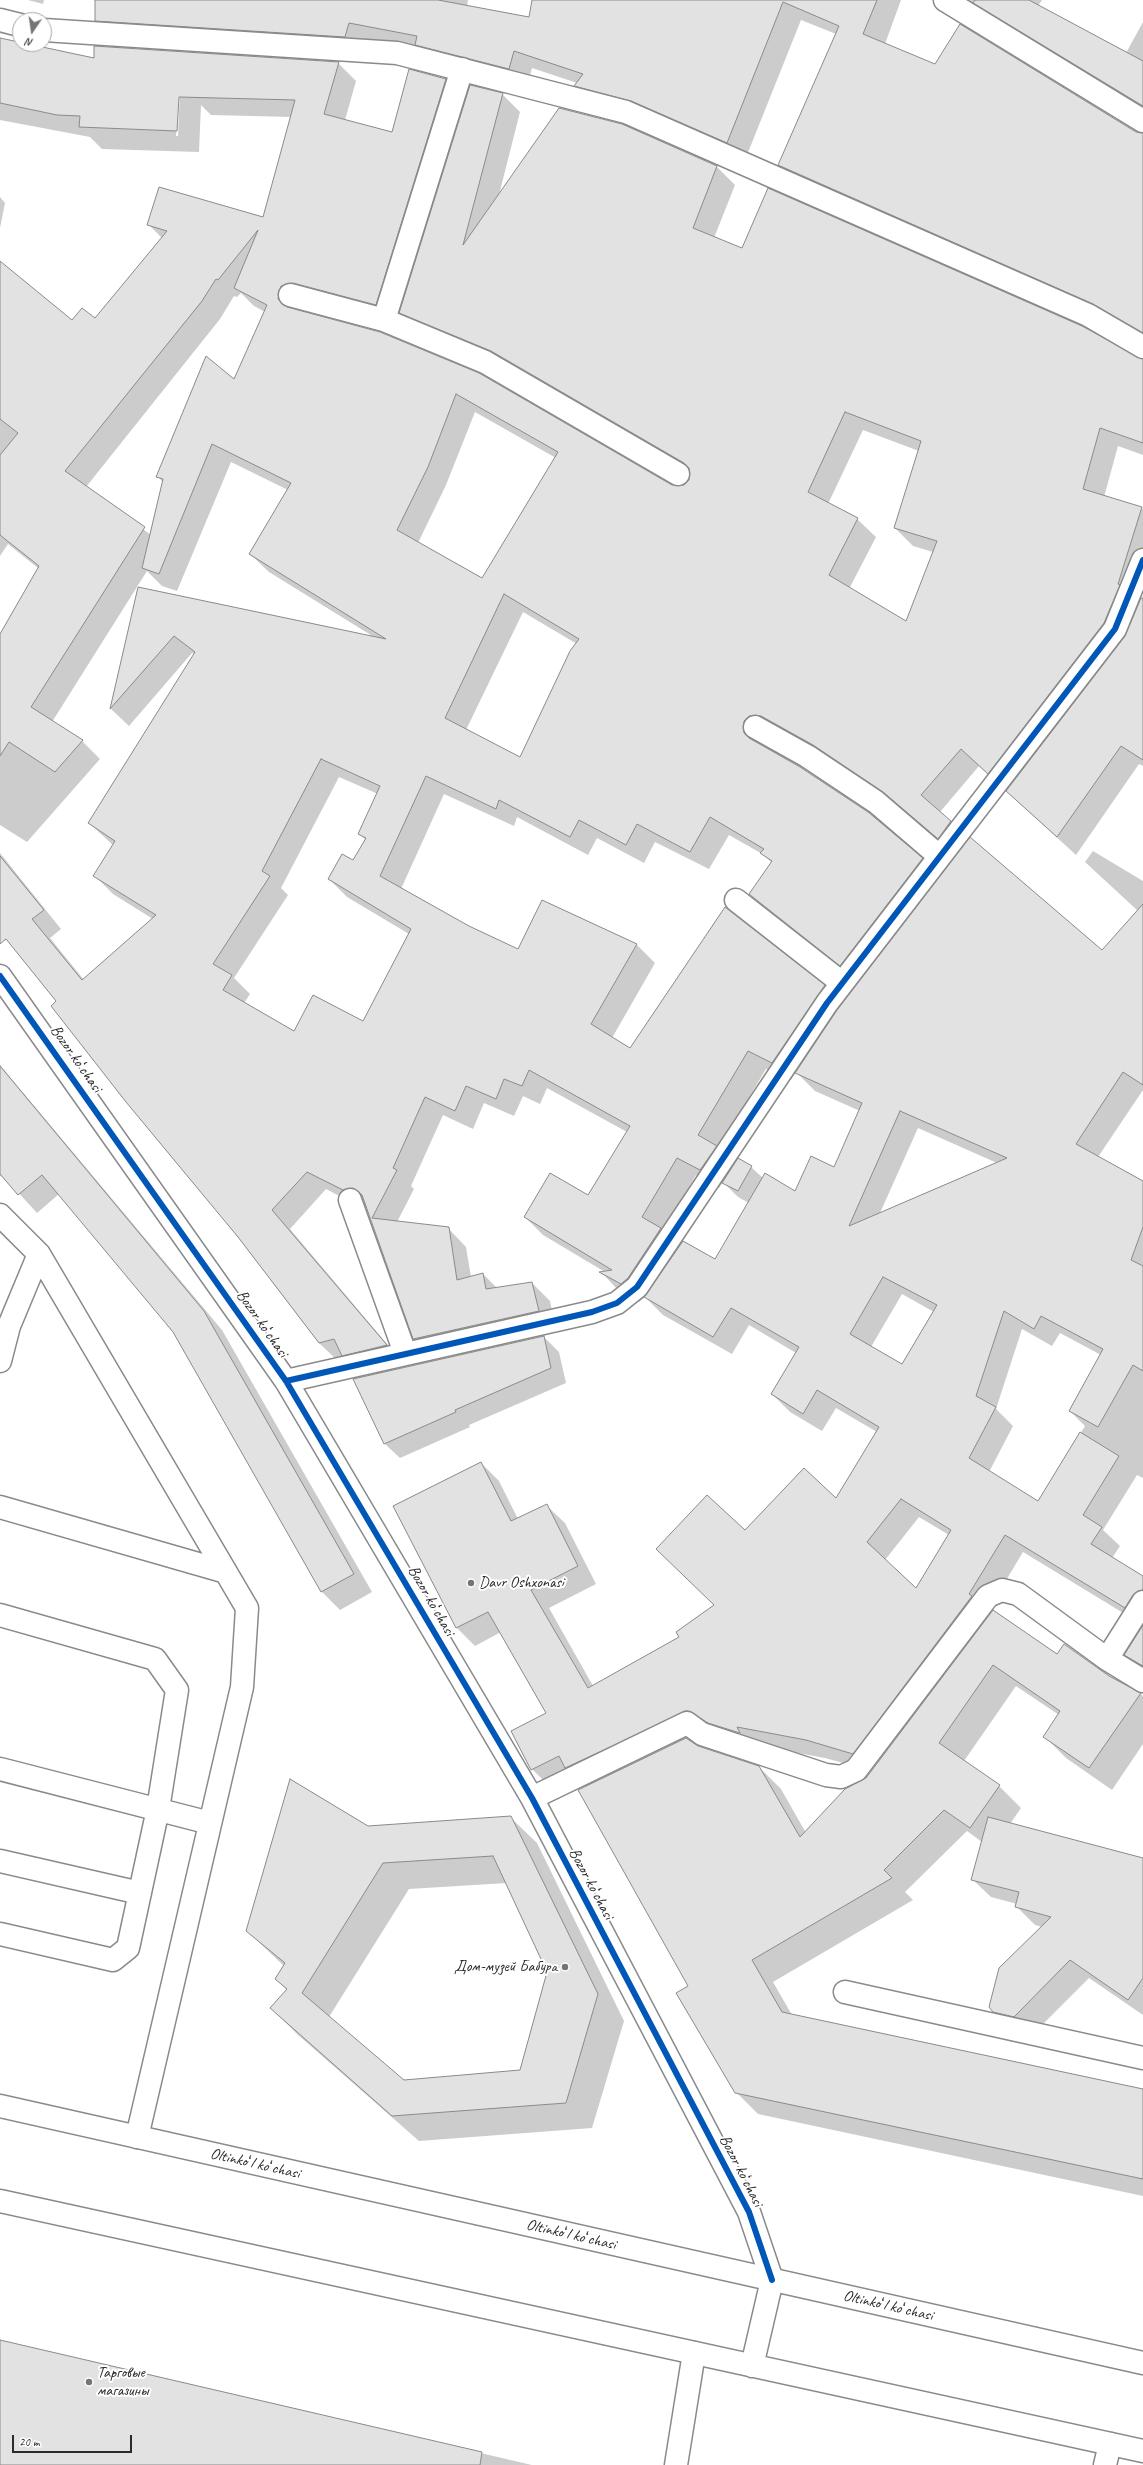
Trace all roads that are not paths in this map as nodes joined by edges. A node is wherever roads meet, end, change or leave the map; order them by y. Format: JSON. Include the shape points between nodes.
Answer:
{"nodes":[{"id":1,"x":944,"y":0,"type":"edge"},
{"id":2,"x":0,"y":20,"type":"edge"},
{"id":3,"x":12,"y":23,"type":"edge"},
{"id":4,"x":52,"y":31,"type":"edge"},
{"id":5,"x":462,"y":69,"type":"junction"},
{"id":6,"x":1143,"y":121,"type":"edge"},
{"id":7,"x":290,"y":295,"type":"dead end"},
{"id":8,"x":384,"y":320,"type":"junction"},
{"id":9,"x":1143,"y":347,"type":"edge"},
{"id":10,"x":678,"y":474,"type":"dead end"},
{"id":11,"x":1143,"y":560,"type":"edge"},
{"id":12,"x":756,"y":727,"type":"dead end"},
{"id":13,"x":939,"y":856,"type":"junction"},
{"id":14,"x":736,"y":900,"type":"dead end"},
{"id":15,"x":0,"y":976,"type":"edge"},
{"id":16,"x":842,"y":983,"type":"junction"},
{"id":17,"x":350,"y":1200,"type":"dead end"},
{"id":18,"x":0,"y":1215,"type":"edge"},
{"id":19,"x":39,"y":1254,"type":"junction"},
{"id":20,"x":405,"y":1353,"type":"junction"},
{"id":21,"x":0,"y":1361,"type":"edge"},
{"id":22,"x":286,"y":1382,"type":"junction"},
{"id":23,"x":0,"y":1507,"type":"edge"},
{"id":24,"x":226,"y":1572,"type":"junction"},
{"id":25,"x":1143,"y":1602,"type":"edge"},
{"id":26,"x":0,"y":1615,"type":"edge"},
{"id":27,"x":1107,"y":1659,"type":"junction"},
{"id":28,"x":1143,"y":1681,"type":"edge"},
{"id":29,"x":0,"y":1769,"type":"edge"},
{"id":30,"x":532,"y":1798,"type":"junction"},
{"id":31,"x":158,"y":1810,"type":"junction"},
{"id":32,"x":210,"y":1823,"type":"junction"},
{"id":33,"x":0,"y":1861,"type":"edge"},
{"id":34,"x":140,"y":1893,"type":"junction"},
{"id":35,"x":0,"y":1934,"type":"edge"},
{"id":36,"x":846,"y":1992,"type":"dead end"},
{"id":37,"x":1143,"y":2058,"type":"edge"},
{"id":38,"x":0,"y":2106,"type":"edge"},
{"id":39,"x":137,"y":2137,"type":"junction"},
{"id":40,"x":0,"y":2201,"type":"edge"},
{"id":41,"x":772,"y":2280,"type":"junction"},
{"id":42,"x":694,"y":2353,"type":"junction"},
{"id":43,"x":1143,"y":2363,"type":"edge"},
{"id":44,"x":752,"y":2366,"type":"junction"},
{"id":45,"x":1110,"y":2444,"type":"junction"},
{"id":46,"x":1143,"y":2451,"type":"edge"},
{"id":47,"x":676,"y":2465,"type":"edge"},
{"id":48,"x":1105,"y":2465,"type":"edge"}],
"edges":[{"from":1,"to":6,"type":"street"},
{"from":2,"to":3,"type":"street"},
{"from":4,"to":5,"type":"street","via":[[397,53]]},
{"from":5,"to":8,"type":"street"},
{"from":5,"to":9,"type":"street","via":[[626,112],[1088,315]]},
{"from":7,"to":8,"type":"street"},
{"from":8,"to":10,"type":"street","via":[[485,362]]},
{"from":11,"to":13,"type":"street","via":[[1115,629]]},
{"from":12,"to":13,"type":"street","via":[[807,756],[876,802]]},
{"from":13,"to":16,"type":"street"},
{"from":14,"to":16,"type":"street"},
{"from":15,"to":22,"type":"street","name":"Bozor koʻchasi"},
{"from":16,"to":20,"type":"street","via":[[637,1287],[617,1303],[592,1312]]},
{"from":17,"to":20,"type":"street"},
{"from":18,"to":19,"type":"street"},
{"from":19,"to":21,"type":"street","via":[[9,1326]]},
{"from":19,"to":24,"type":"street"},
{"from":20,"to":22,"type":"street"},
{"from":22,"to":30,"type":"street","name":"Bozor koʻchasi"},
{"from":23,"to":24,"type":"street"},
{"from":24,"to":32,"type":"street","via":[[247,1608],[242,1687]]},
{"from":25,"to":27,"type":"street"},
{"from":26,"to":31,"type":"street","via":[[154,1659],[177,1690]]},
{"from":27,"to":28,"type":"street"},
{"from":27,"to":30,"type":"street","via":[[1018,1594],[1002,1590],[988,1596],[856,1770],[841,1777],[826,1775],[702,1734],[687,1722]]},
{"from":29,"to":31,"type":"street"},
{"from":30,"to":41,"type":"street","name":"Bozor koʻchasi","via":[[749,2212]]},
{"from":31,"to":32,"type":"street"},
{"from":31,"to":34,"type":"street"},
{"from":32,"to":39,"type":"street"},
{"from":33,"to":34,"type":"street"},
{"from":34,"to":35,"type":"street","via":[[128,1948],[112,1960]]},
{"from":36,"to":37,"type":"street"},
{"from":38,"to":39,"type":"street","name":"Oltinkoʻl koʻchasi"},
{"from":39,"to":41,"type":"street","name":"Oltinkoʻl koʻchasi"},
{"from":40,"to":42,"type":"street"},
{"from":41,"to":43,"type":"street","name":"Oltinkoʻl koʻchasi"},
{"from":41,"to":44,"type":"street"},
{"from":42,"to":44,"type":"street"},
{"from":42,"to":47,"type":"street"},
{"from":44,"to":45,"type":"street"},
{"from":45,"to":46,"type":"street"},
{"from":45,"to":48,"type":"street"}]}
